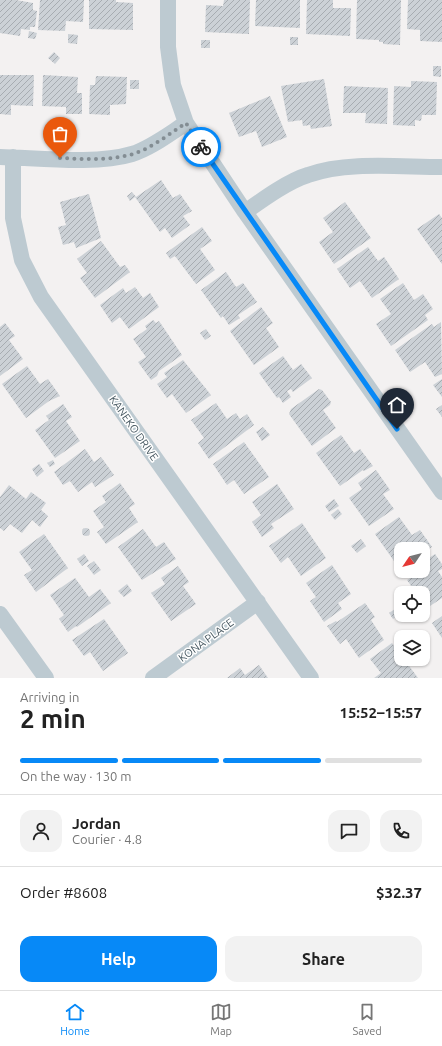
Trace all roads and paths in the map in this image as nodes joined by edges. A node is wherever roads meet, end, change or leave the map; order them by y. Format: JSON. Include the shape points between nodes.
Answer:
{"nodes":[{"id":1,"x":168,"y":0,"type":"edge"},
{"id":2,"x":186,"y":123,"type":"junction"},
{"id":3,"x":7,"y":157,"type":"edge"},
{"id":4,"x":442,"y":167,"type":"edge"},
{"id":5,"x":245,"y":212,"type":"junction"},
{"id":6,"x":442,"y":492,"type":"edge"},
{"id":7,"x":258,"y":602,"type":"junction"},
{"id":8,"x":0,"y":614,"type":"edge"},
{"id":9,"x":46,"y":678,"type":"edge"},
{"id":10,"x":153,"y":678,"type":"edge"},
{"id":11,"x":311,"y":678,"type":"edge"}],
"edges":[{"from":1,"to":2,"type":"street","via":[[168,47],[173,85]]},
{"from":2,"to":3,"type":"street","via":[[133,154],[106,159]]},
{"from":2,"to":5,"type":"street"},
{"from":3,"to":7,"type":"street","name":"KANEKO DRIVE","via":[[13,218],[22,260],[41,296]]},
{"from":4,"to":5,"type":"street","via":[[335,167],[307,175]]},
{"from":5,"to":6,"type":"street"},
{"from":7,"to":10,"type":"street","name":"KONA PLACE"},
{"from":7,"to":11,"type":"street","name":"KANEKO DRIVE"},
{"from":8,"to":9,"type":"street"}]}
